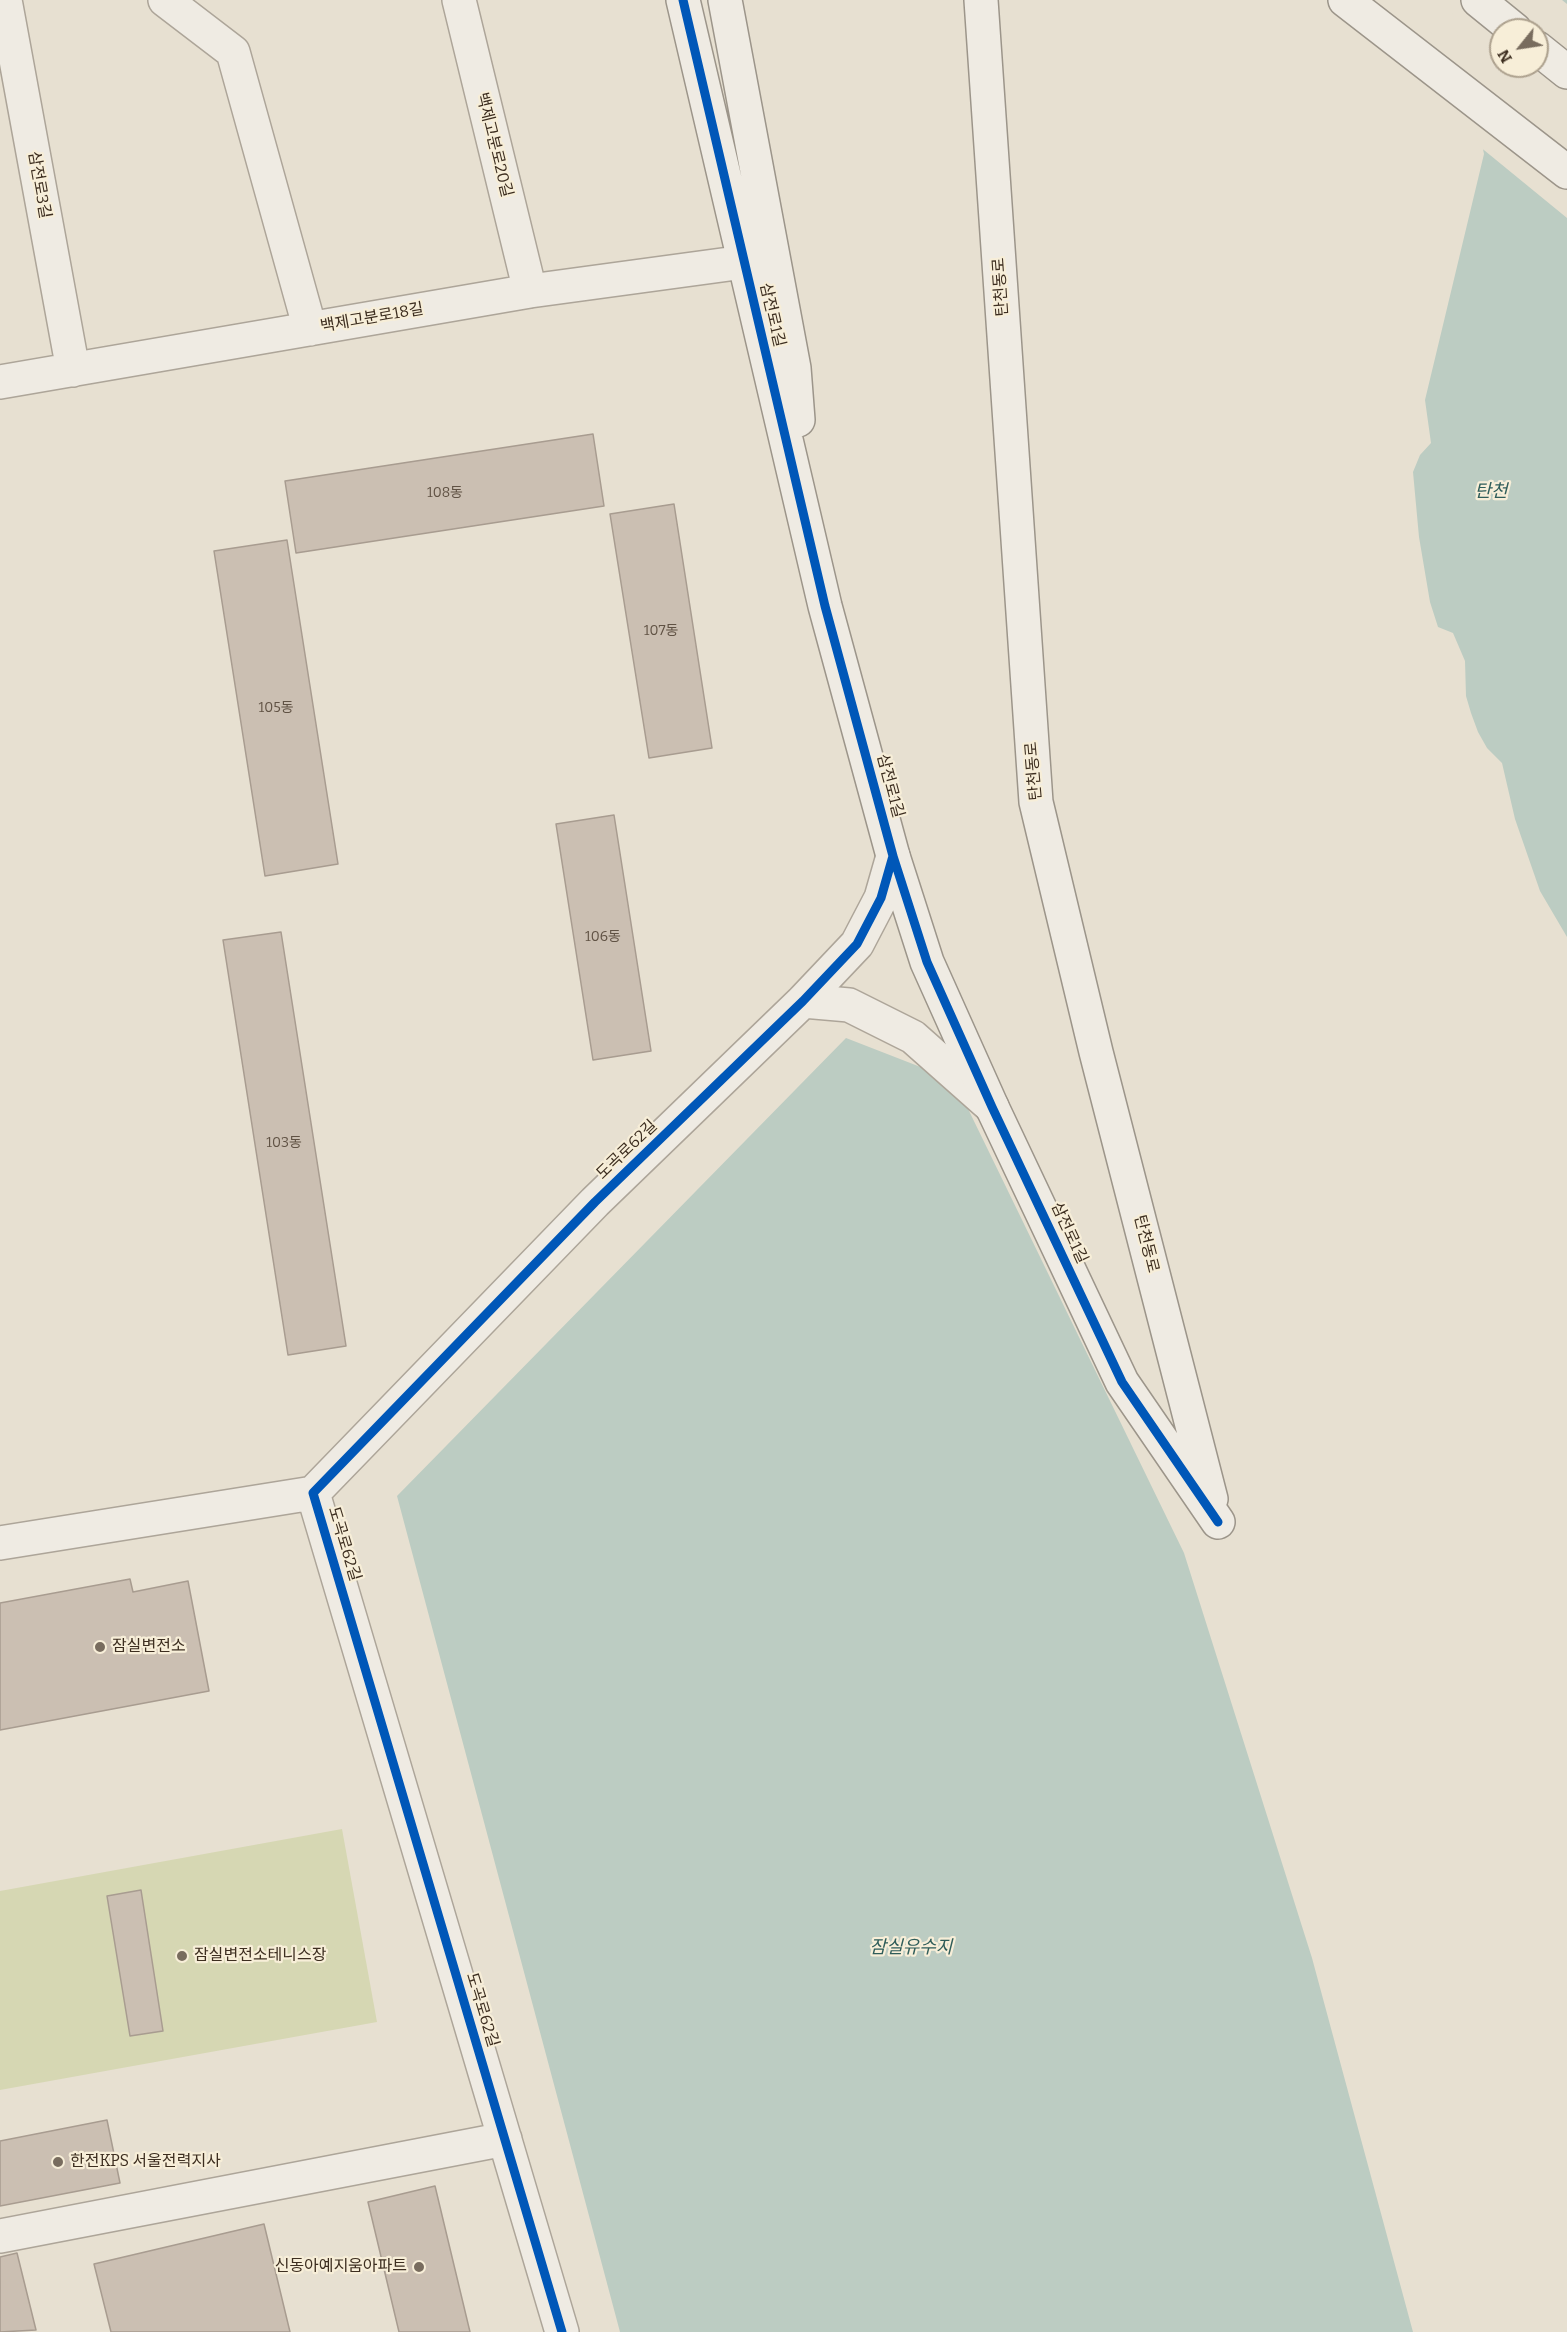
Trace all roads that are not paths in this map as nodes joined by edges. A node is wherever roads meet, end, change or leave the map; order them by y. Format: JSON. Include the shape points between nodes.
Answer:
{"nodes":[{"id":1,"x":5,"y":0,"type":"edge"},
{"id":2,"x":165,"y":0,"type":"edge"},
{"id":3,"x":459,"y":0,"type":"edge"},
{"id":4,"x":683,"y":0,"type":"edge"},
{"id":5,"x":725,"y":0,"type":"edge"},
{"id":6,"x":981,"y":0,"type":"edge"},
{"id":7,"x":1345,"y":0,"type":"edge"},
{"id":8,"x":1478,"y":0,"type":"edge"},
{"id":9,"x":1500,"y":18,"type":"edge"},
{"id":10,"x":1549,"y":58,"type":"edge"},
{"id":11,"x":1567,"y":72,"type":"edge"},
{"id":12,"x":1567,"y":172,"type":"edge"},
{"id":13,"x":744,"y":262,"type":"junction"},
{"id":14,"x":530,"y":291,"type":"junction"},
{"id":15,"x":310,"y":329,"type":"junction"},
{"id":16,"x":73,"y":370,"type":"junction"},
{"id":17,"x":0,"y":382,"type":"edge"},
{"id":18,"x":804,"y":518,"type":"junction"},
{"id":19,"x":893,"y":855,"type":"junction"},
{"id":20,"x":802,"y":1001,"type":"junction"},
{"id":21,"x":992,"y":1107,"type":"junction"},
{"id":22,"x":313,"y":1493,"type":"junction"},
{"id":23,"x":1218,"y":1522,"type":"joint"},
{"id":24,"x":0,"y":1543,"type":"edge"},
{"id":25,"x":505,"y":2139,"type":"junction"},
{"id":26,"x":0,"y":2236,"type":"edge"},
{"id":27,"x":562,"y":2332,"type":"edge"}],
"edges":[{"from":1,"to":16,"type":"street","name":"삼전로3길"},
{"from":2,"to":15,"type":"street","via":[[233,52]]},
{"from":3,"to":14,"type":"street","name":"백제고분로20길"},
{"from":4,"to":13,"type":"street","name":"삼전로1길"},
{"from":5,"to":18,"type":"street","via":[[794,368]]},
{"from":6,"to":23,"type":"street","name":"탄천동로","via":[[1036,802],[1099,1064]]},
{"from":7,"to":12,"type":"street"},
{"from":8,"to":9,"type":"street"},
{"from":10,"to":11,"type":"street"},
{"from":13,"to":14,"type":"street","name":"백제고분로18길"},
{"from":13,"to":18,"type":"street","name":"삼전로1길"},
{"from":14,"to":15,"type":"street","name":"백제고분로18길"},
{"from":15,"to":16,"type":"street","name":"백제고분로18길"},
{"from":16,"to":17,"type":"street","name":"백제고분로18길"},
{"from":18,"to":19,"type":"street","name":"삼전로1길"},
{"from":19,"to":20,"type":"street","name":"도곡로62길","via":[[881,898],[857,944]]},
{"from":19,"to":21,"type":"street","name":"삼전로1길","via":[[927,962]]},
{"from":20,"to":21,"type":"street","via":[[849,1005],[913,1036]]},
{"from":20,"to":22,"type":"street","name":"도곡로62길","via":[[595,1202]]},
{"from":21,"to":23,"type":"street","name":"삼전로1길","via":[[1122,1382]]},
{"from":22,"to":24,"type":"street","name":"도곡로62길"},
{"from":22,"to":25,"type":"street","name":"도곡로62길"},
{"from":25,"to":26,"type":"street"},
{"from":25,"to":27,"type":"street","name":"도곡로62길"}]}
